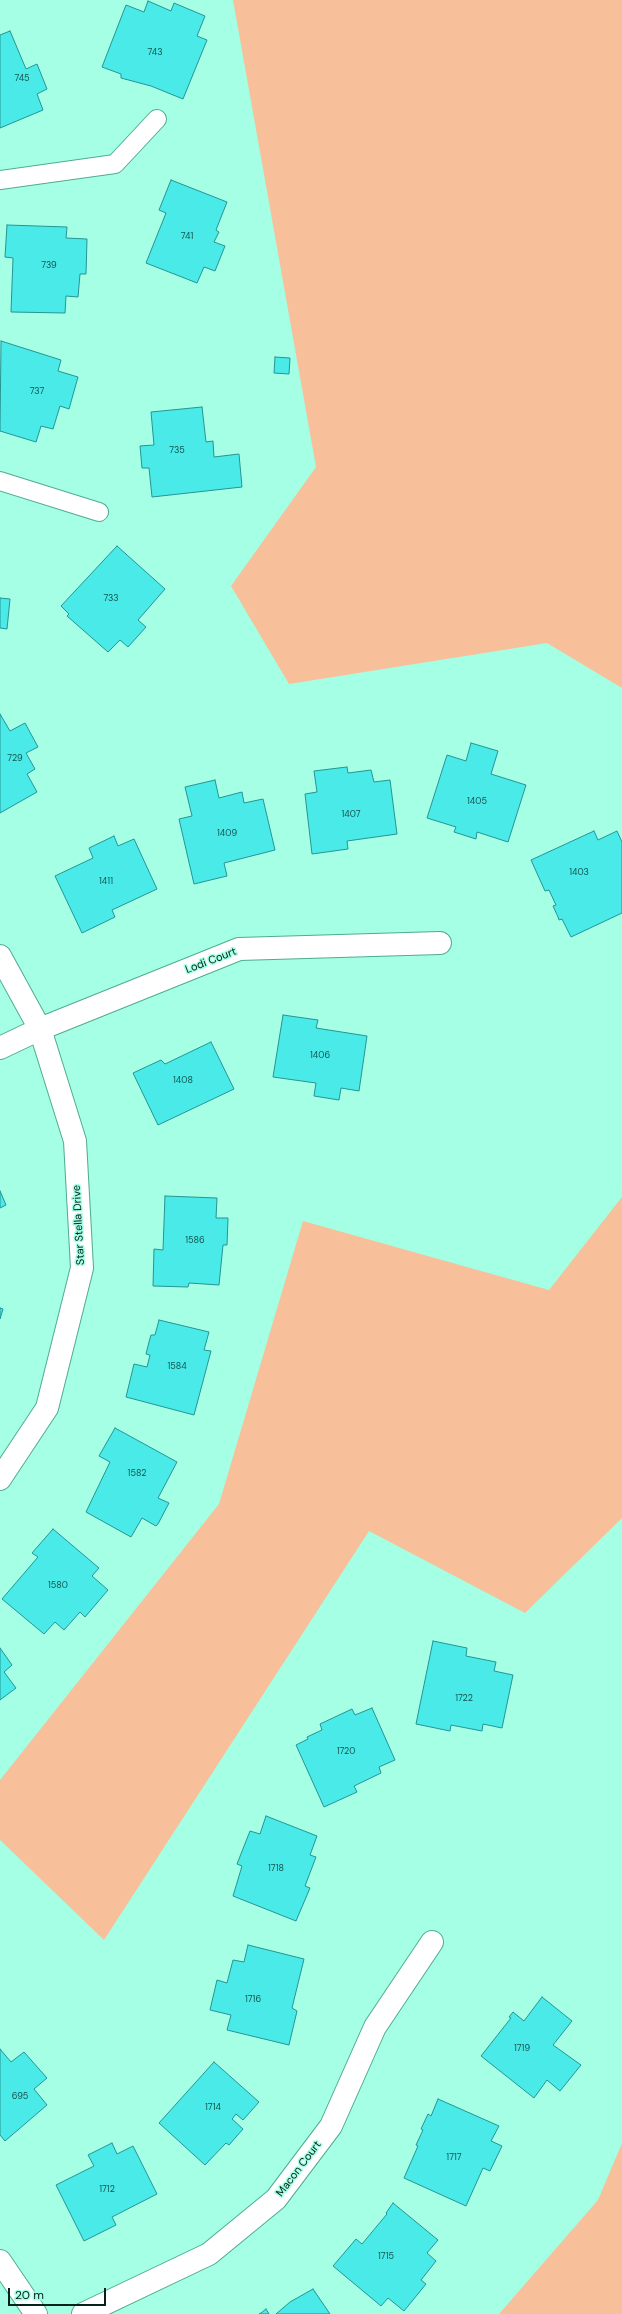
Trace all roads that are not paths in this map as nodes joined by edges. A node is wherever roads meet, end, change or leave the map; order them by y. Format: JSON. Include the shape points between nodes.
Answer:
{"nodes":[{"id":1,"x":157,"y":119,"type":"dead end"},
{"id":2,"x":0,"y":180,"type":"edge"},
{"id":3,"x":0,"y":481,"type":"edge"},
{"id":4,"x":99,"y":512,"type":"dead end"},
{"id":5,"x":440,"y":943,"type":"dead end"},
{"id":6,"x":0,"y":956,"type":"edge"},
{"id":7,"x":40,"y":1029,"type":"junction"},
{"id":8,"x":0,"y":1048,"type":"edge"},
{"id":9,"x":0,"y":1479,"type":"edge"},
{"id":10,"x":432,"y":1942,"type":"dead end"},
{"id":11,"x":0,"y":2261,"type":"edge"},
{"id":12,"x":36,"y":2314,"type":"edge"},
{"id":13,"x":83,"y":2314,"type":"edge"}],
"edges":[{"from":1,"to":2,"type":"lane","via":[[115,164]]},
{"from":3,"to":4,"type":"lane"},
{"from":5,"to":7,"type":"street","name":"Lodi Court","via":[[239,949]]},
{"from":6,"to":7,"type":"street","name":"Star Stella Drive"},
{"from":7,"to":8,"type":"street","name":"Lodi Court"},
{"from":7,"to":9,"type":"street","name":"Star Stella Drive","via":[[75,1141],[82,1268],[47,1408]]},
{"from":10,"to":13,"type":"street","name":"Macon Court","via":[[375,2027],[331,2126],[276,2200],[210,2254]]},
{"from":11,"to":12,"type":"street"}]}
